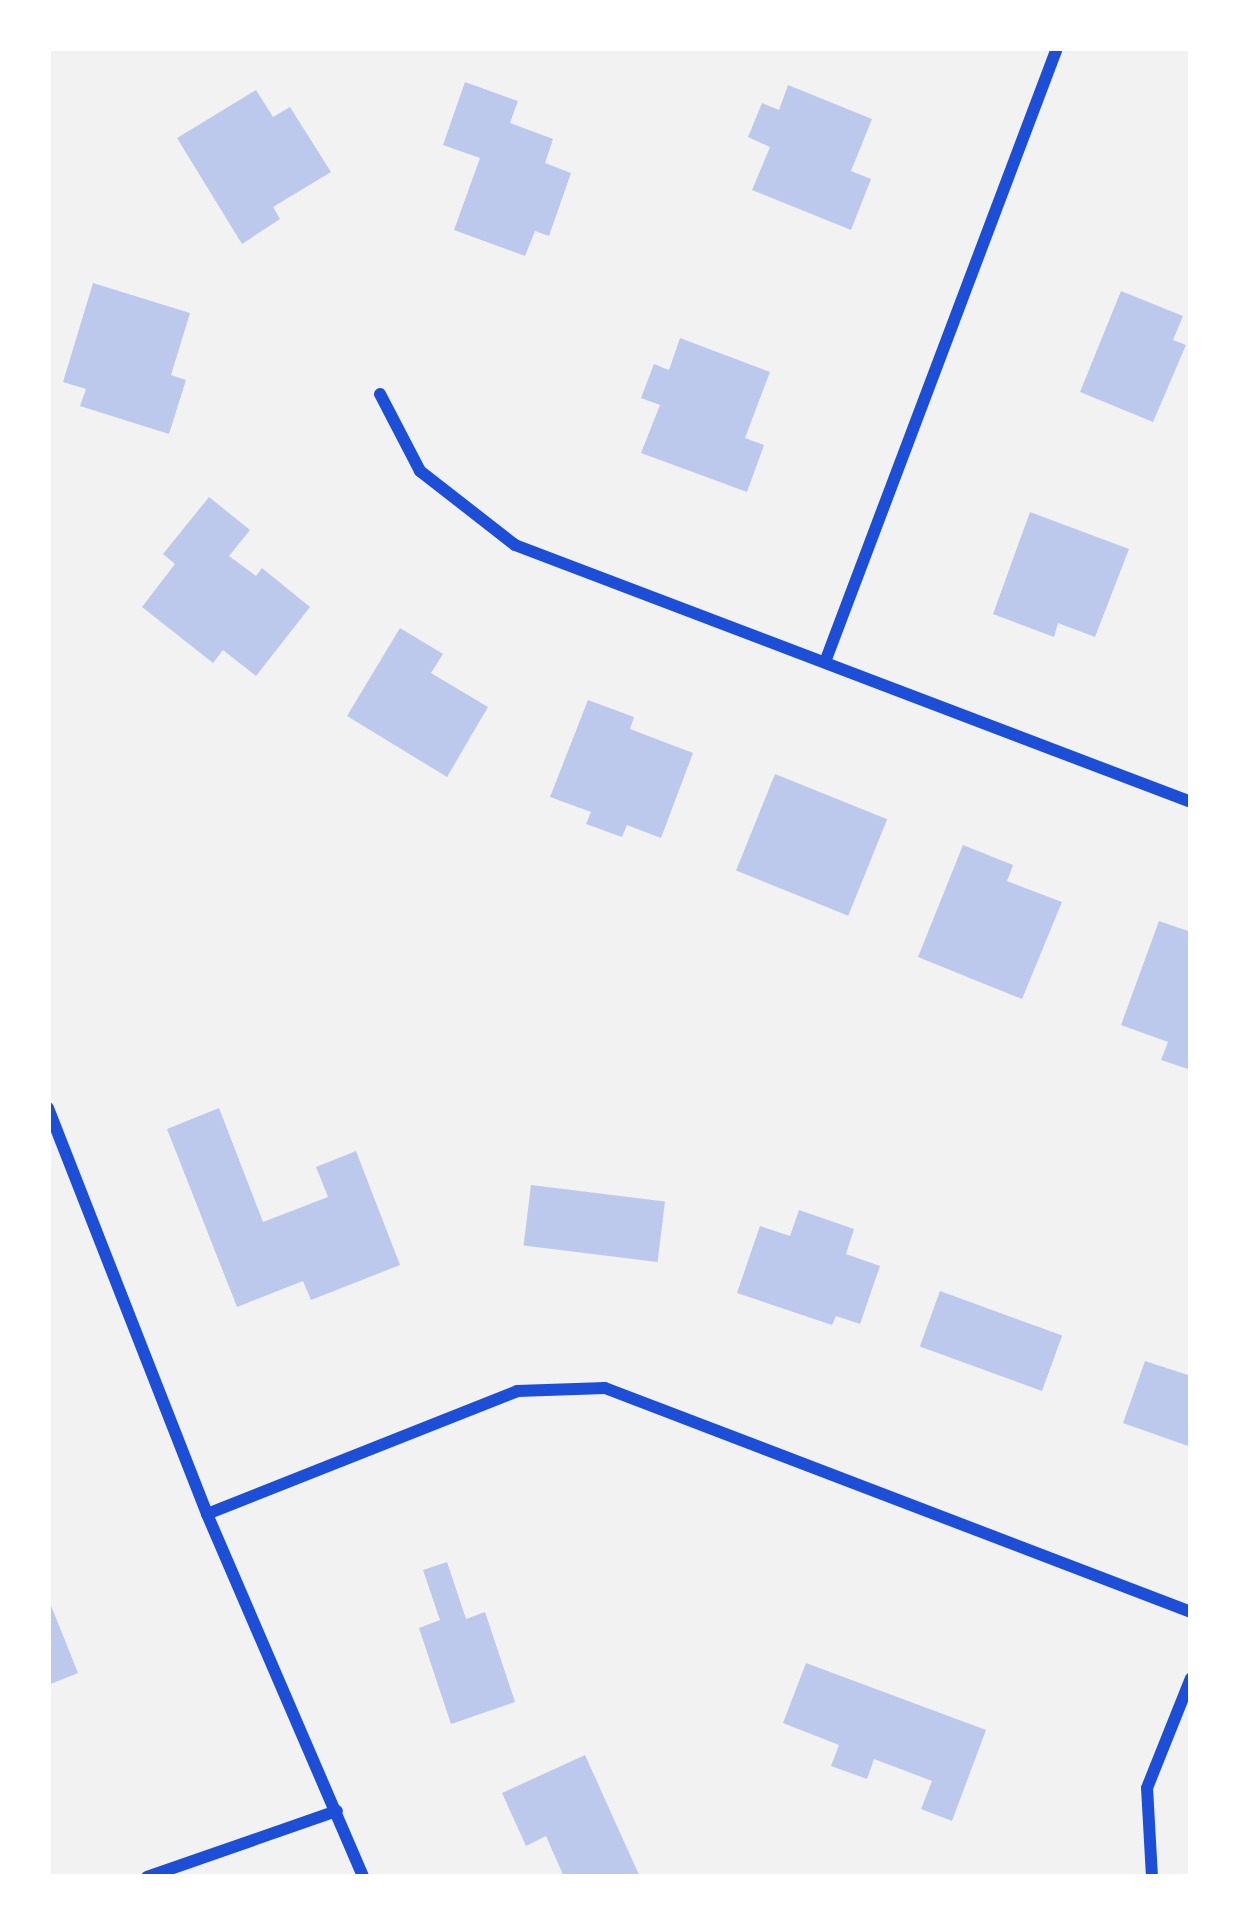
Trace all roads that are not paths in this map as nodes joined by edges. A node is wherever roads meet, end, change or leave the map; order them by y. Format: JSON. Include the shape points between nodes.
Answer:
{"nodes":[{"id":1,"x":1057,"y":48,"type":"edge"},
{"id":2,"x":380,"y":394,"type":"dead end"},
{"id":3,"x":825,"y":662,"type":"junction"},
{"id":4,"x":1191,"y":802,"type":"edge"},
{"id":5,"x":48,"y":1108,"type":"edge"},
{"id":6,"x":207,"y":1514,"type":"junction"},
{"id":7,"x":1191,"y":1612,"type":"edge"},
{"id":8,"x":1191,"y":1678,"type":"edge"},
{"id":9,"x":337,"y":1811,"type":"junction"},
{"id":10,"x":147,"y":1877,"type":"edge"},
{"id":11,"x":363,"y":1877,"type":"edge"},
{"id":12,"x":1152,"y":1877,"type":"edge"}],
"edges":[{"from":1,"to":3,"type":"street"},
{"from":2,"to":3,"type":"street","via":[[420,471],[515,545]]},
{"from":3,"to":4,"type":"street"},
{"from":5,"to":6,"type":"street"},
{"from":6,"to":7,"type":"street","via":[[517,1391],[605,1388]]},
{"from":6,"to":9,"type":"street"},
{"from":8,"to":12,"type":"street","via":[[1147,1788]]},
{"from":9,"to":10,"type":"street"},
{"from":9,"to":11,"type":"street"}]}
